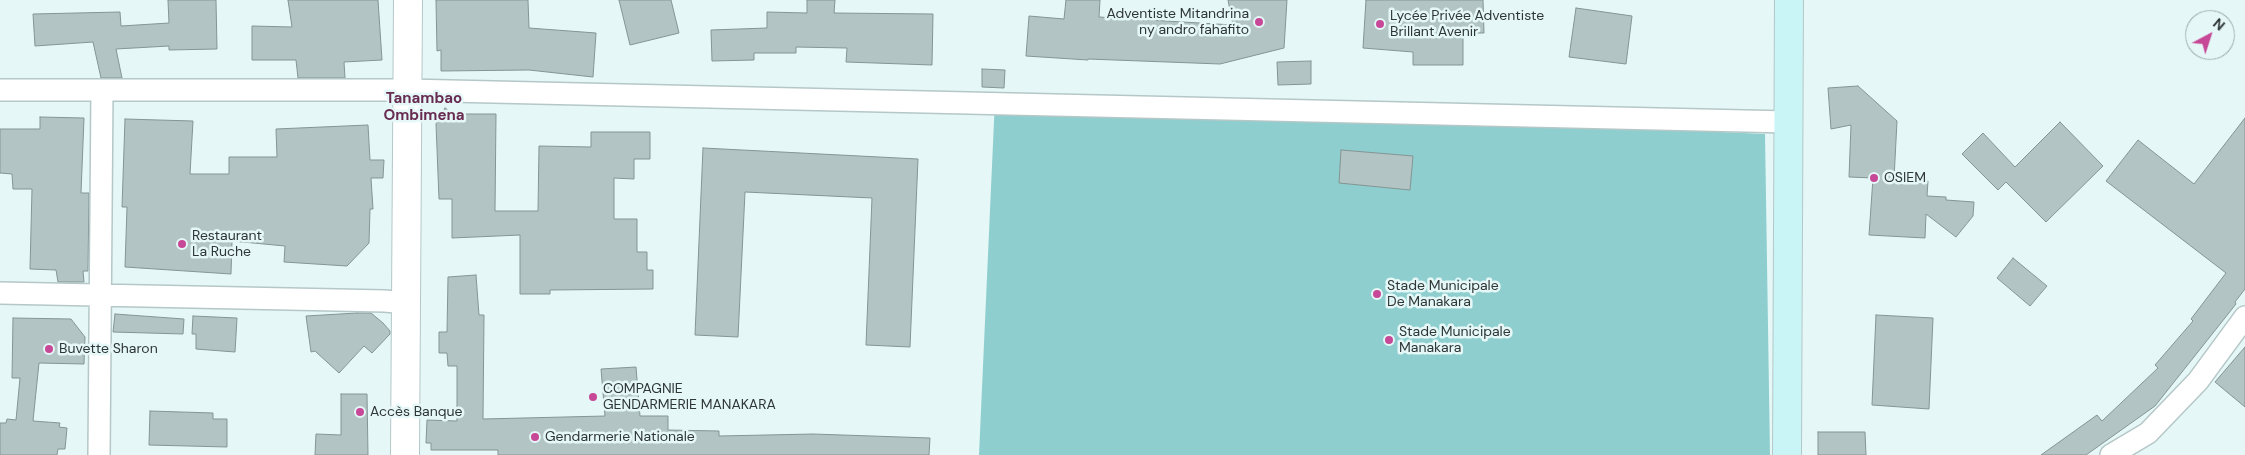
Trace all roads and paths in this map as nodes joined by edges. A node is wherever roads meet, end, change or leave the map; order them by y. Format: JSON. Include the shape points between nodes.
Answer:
{"nodes":[{"id":1,"x":408,"y":0,"type":"edge"},
{"id":2,"x":1788,"y":0,"type":"edge"},
{"id":3,"x":0,"y":90,"type":"edge"},
{"id":4,"x":102,"y":90,"type":"junction"},
{"id":5,"x":407,"y":90,"type":"junction"},
{"id":6,"x":1788,"y":122,"type":"junction"},
{"id":7,"x":0,"y":293,"type":"edge"},
{"id":8,"x":101,"y":295,"type":"junction"},
{"id":9,"x":406,"y":303,"type":"junction"},
{"id":10,"x":2245,"y":317,"type":"edge"},
{"id":11,"x":99,"y":455,"type":"edge"},
{"id":12,"x":406,"y":455,"type":"edge"},
{"id":13,"x":1787,"y":455,"type":"edge"},
{"id":14,"x":2111,"y":455,"type":"edge"}],
"edges":[{"from":1,"to":5,"type":"street"},
{"from":2,"to":6,"type":"main road"},
{"from":3,"to":4,"type":"street"},
{"from":4,"to":5,"type":"street"},
{"from":4,"to":8,"type":"street"},
{"from":5,"to":6,"type":"street"},
{"from":5,"to":9,"type":"street"},
{"from":6,"to":13,"type":"main road"},
{"from":7,"to":8,"type":"street"},
{"from":8,"to":9,"type":"street"},
{"from":8,"to":11,"type":"street"},
{"from":9,"to":12,"type":"street"},
{"from":10,"to":14,"type":"street","via":[[2198,381],[2148,433]]}]}
